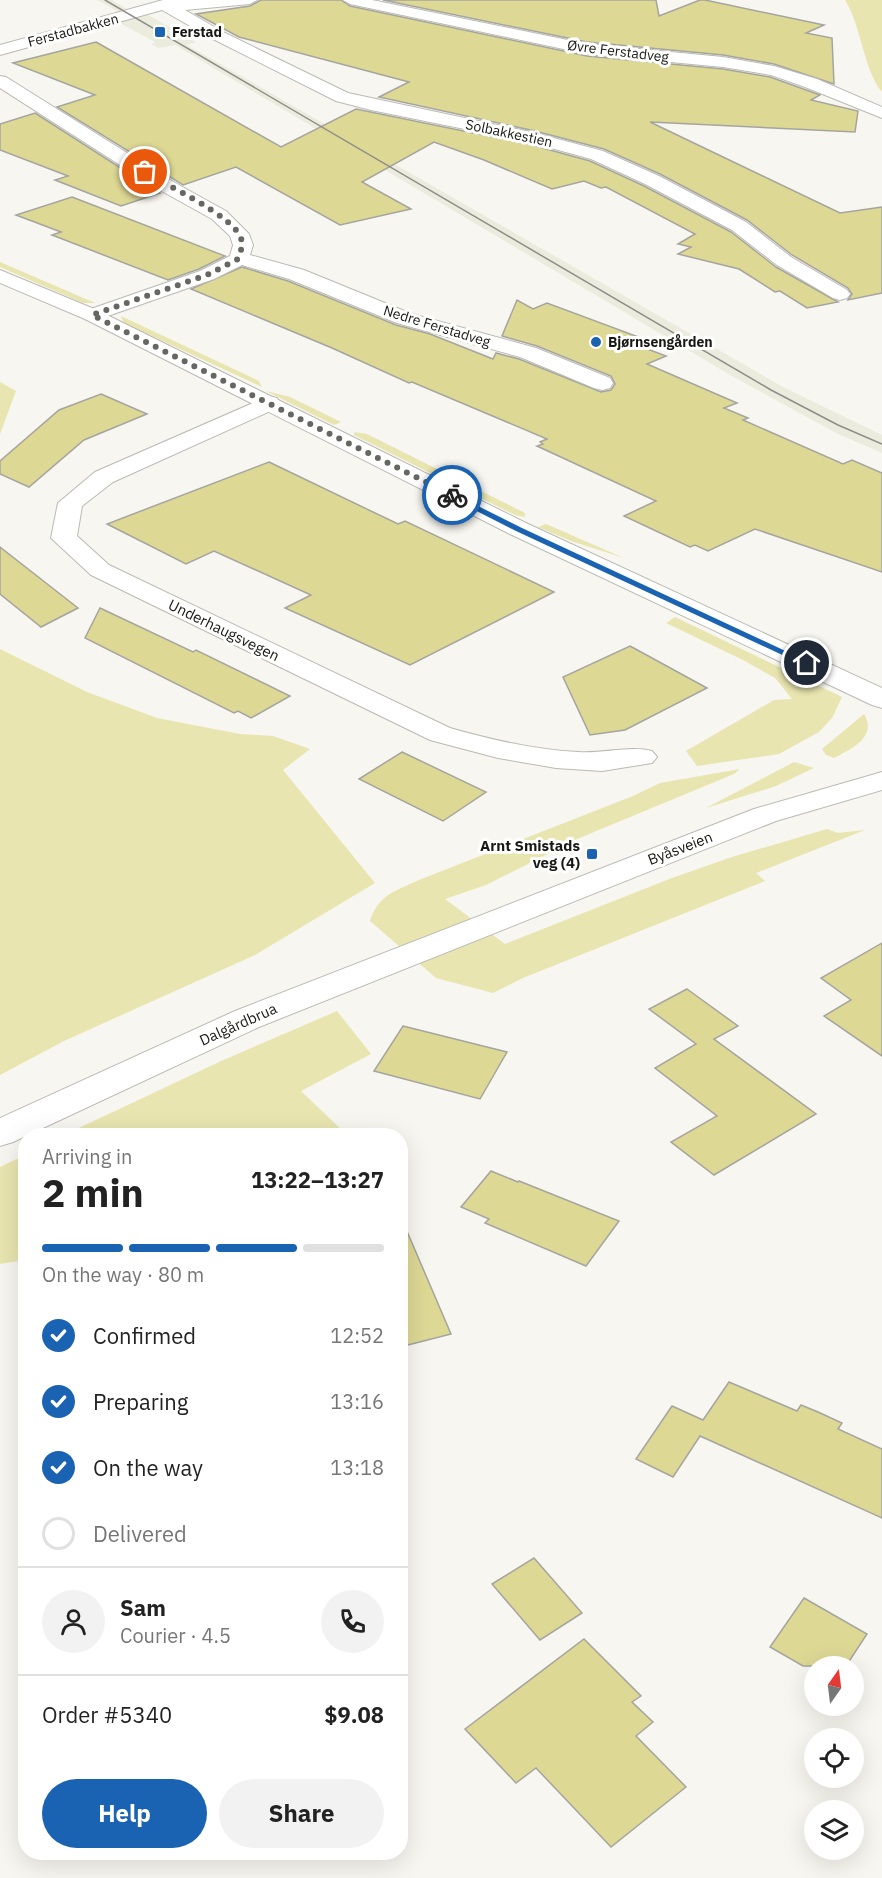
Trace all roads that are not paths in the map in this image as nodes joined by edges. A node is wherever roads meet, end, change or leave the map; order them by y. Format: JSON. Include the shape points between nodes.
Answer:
{"nodes":[{"id":1,"x":250,"y":0,"type":"edge"},
{"id":2,"x":350,"y":0,"type":"edge"},
{"id":3,"x":172,"y":4,"type":"edge"},
{"id":4,"x":0,"y":50,"type":"edge"},
{"id":5,"x":0,"y":81,"type":"edge"},
{"id":6,"x":882,"y":113,"type":"edge"},
{"id":7,"x":238,"y":259,"type":"junction"},
{"id":8,"x":0,"y":276,"type":"edge"},
{"id":9,"x":840,"y":294,"type":"dead end"},
{"id":10,"x":92,"y":315,"type":"junction"},
{"id":11,"x":602,"y":382,"type":"dead end"},
{"id":12,"x":269,"y":404,"type":"junction"},
{"id":13,"x":882,"y":699,"type":"edge"},
{"id":14,"x":642,"y":757,"type":"dead end"},
{"id":15,"x":882,"y":781,"type":"edge"},
{"id":16,"x":481,"y":926,"type":"joint"},
{"id":17,"x":0,"y":1133,"type":"edge"}],
"edges":[{"from":1,"to":3,"type":"street"},
{"from":2,"to":6,"type":"street","name":"Øvre Ferstadveg","via":[[587,49],[774,71]]},
{"from":3,"to":4,"type":"street","name":"Ferstadbakken"},
{"from":3,"to":9,"type":"street","name":"Solbakkestien","via":[[217,35],[342,97],[597,155],[739,226],[784,261]]},
{"from":5,"to":7,"type":"street","via":[[219,215],[239,234],[243,245]]},
{"from":7,"to":10,"type":"street","via":[[207,275]]},
{"from":7,"to":11,"type":"street","name":"Nedre Ferstadveg","via":[[262,262],[390,313],[519,350]]},
{"from":8,"to":10,"type":"street"},
{"from":10,"to":12,"type":"street"},
{"from":12,"to":13,"type":"street","via":[[519,530]]},
{"from":12,"to":14,"type":"street","name":"Underhaugsvegen","via":[[104,477],[70,502],[64,537],[100,570],[440,734],[498,751],[550,759],[598,762]]},
{"from":15,"to":16,"type":"street","name":"Byåsveien","via":[[765,815]]},
{"from":16,"to":17,"type":"street","name":"Dalgårdbrua","via":[[247,1019]]}]}
